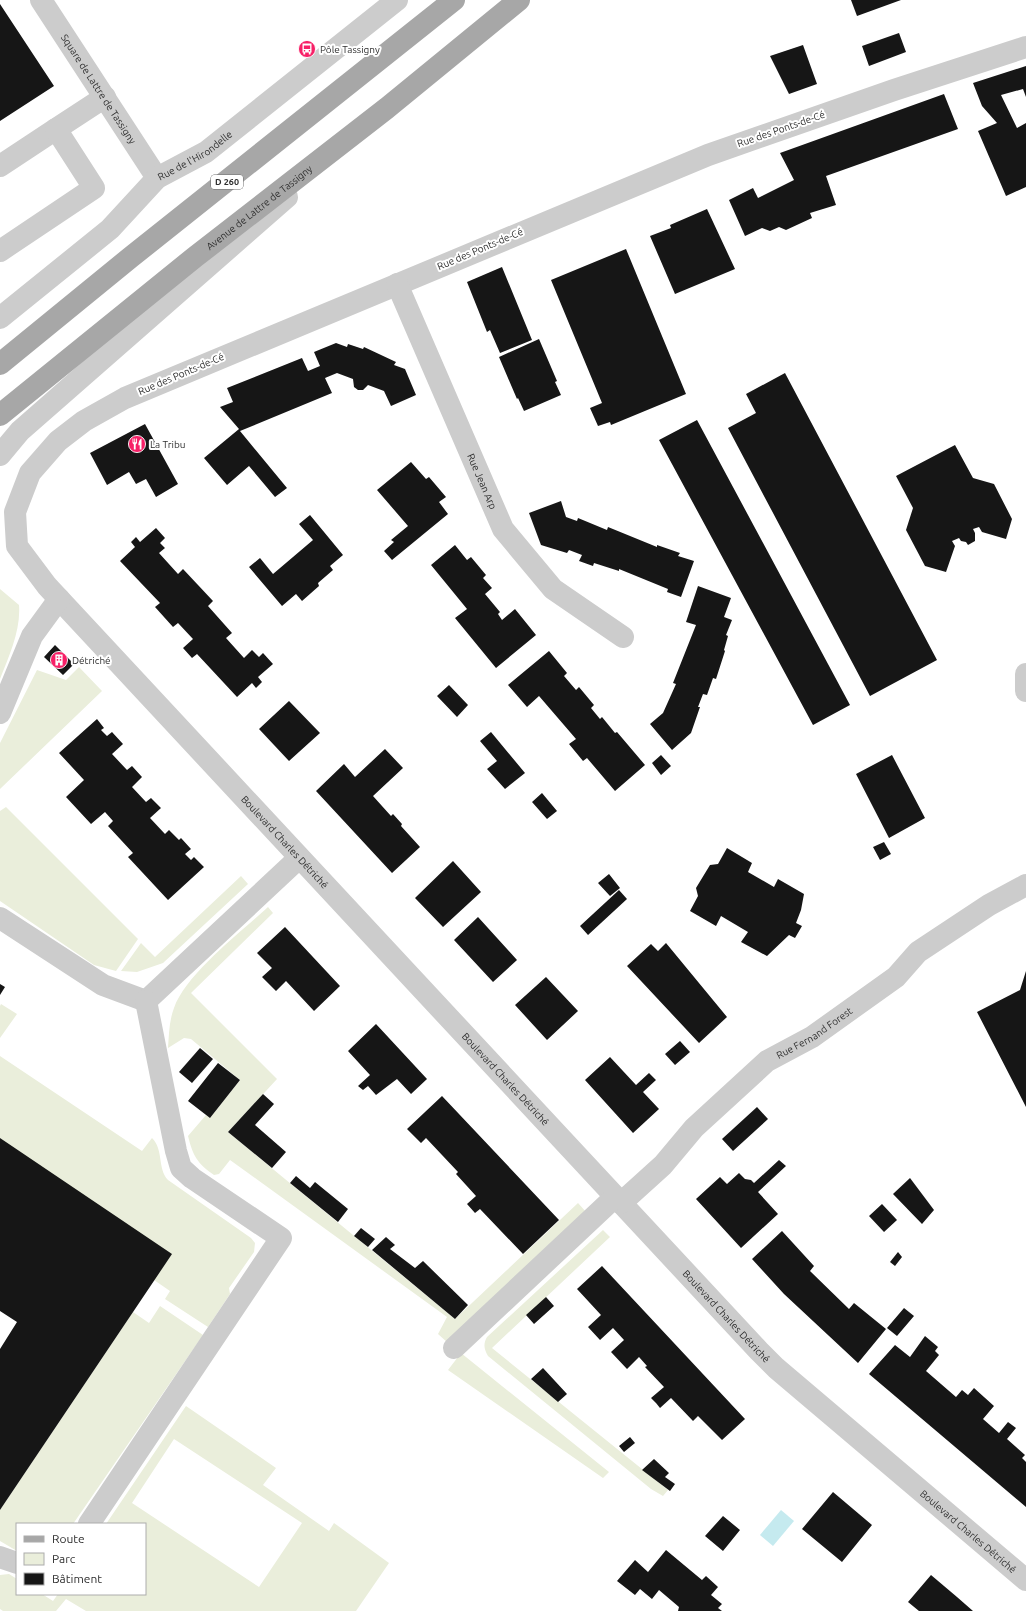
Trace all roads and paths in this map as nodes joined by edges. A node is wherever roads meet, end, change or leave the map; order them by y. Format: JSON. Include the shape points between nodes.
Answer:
{"nodes":[{"id":1,"x":41,"y":0,"type":"edge"},
{"id":2,"x":398,"y":0,"type":"edge"},
{"id":3,"x":454,"y":0,"type":"edge"},
{"id":4,"x":519,"y":0,"type":"edge"},
{"id":5,"x":1026,"y":47,"type":"edge"},
{"id":6,"x":105,"y":97,"type":"junction"},
{"id":7,"x":387,"y":108,"type":"junction"},
{"id":8,"x":56,"y":129,"type":"junction"},
{"id":9,"x":0,"y":166,"type":"edge"},
{"id":10,"x":157,"y":178,"type":"junction"},
{"id":11,"x":0,"y":251,"type":"edge"},
{"id":12,"x":397,"y":284,"type":"junction"},
{"id":13,"x":0,"y":318,"type":"edge"},
{"id":14,"x":0,"y":364,"type":"edge"},
{"id":15,"x":3,"y":414,"type":"edge"},
{"id":16,"x":0,"y":455,"type":"edge"},
{"id":17,"x":17,"y":546,"type":"joint"},
{"id":18,"x":59,"y":599,"type":"junction"},
{"id":19,"x":623,"y":637,"type":"dead end"},
{"id":20,"x":1026,"y":674,"type":"edge"},
{"id":21,"x":1026,"y":691,"type":"edge"},
{"id":22,"x":0,"y":713,"type":"edge"},
{"id":23,"x":299,"y":858,"type":"junction"},
{"id":24,"x":1026,"y":885,"type":"edge"},
{"id":25,"x":0,"y":918,"type":"edge"},
{"id":26,"x":146,"y":1001,"type":"junction"},
{"id":27,"x":618,"y":1200,"type":"junction"},
{"id":28,"x":454,"y":1348,"type":"dead end"},
{"id":29,"x":90,"y":1523,"type":"edge"},
{"id":30,"x":0,"y":1557,"type":"edge"},
{"id":31,"x":16,"y":1562,"type":"edge"},
{"id":32,"x":1026,"y":1580,"type":"edge"}],
"edges":[{"from":1,"to":6,"type":"street","name":"Square de Lattre de Tassigny"},
{"from":2,"to":10,"type":"street","name":"Rue de l'Hirondelle","via":[[206,152]]},
{"from":3,"to":14,"type":"main road","number":"D 260"},
{"from":4,"to":7,"type":"main road","name":"Avenue de Lattre de Tassigny"},
{"from":5,"to":12,"type":"street","name":"Rue des Ponts-de-Cé","via":[[708,155]]},
{"from":6,"to":8,"type":"street"},
{"from":6,"to":10,"type":"street","name":"Square de Lattre de Tassigny"},
{"from":7,"to":15,"type":"main road","name":"Avenue de Lattre de Tassigny","via":[[196,257]]},
{"from":7,"to":16,"type":"street","via":[[20,431]]},
{"from":8,"to":9,"type":"street"},
{"from":8,"to":11,"type":"street","via":[[94,188]]},
{"from":10,"to":13,"type":"street","name":"Rue de l'Hirondelle","via":[[110,229]]},
{"from":12,"to":17,"type":"street","name":"Rue des Ponts-de-Cé","via":[[125,398],[84,421],[58,441],[30,473],[15,512]]},
{"from":12,"to":19,"type":"street","name":"Rue Jean Arp","via":[[503,529],[553,589]]},
{"from":17,"to":18,"type":"street","name":"Boulevard Charles Détriché"},
{"from":18,"to":22,"type":"street","via":[[32,636]]},
{"from":18,"to":23,"type":"street","name":"Boulevard Charles Détriché"},
{"from":20,"to":21,"type":"street"},
{"from":23,"to":26,"type":"street"},
{"from":23,"to":27,"type":"street","name":"Boulevard Charles Détriché"},
{"from":24,"to":27,"type":"street","name":"Rue Fernand Forest","via":[[918,952],[896,977],[812,1037],[767,1061],[694,1128],[663,1165]]},
{"from":25,"to":26,"type":"street","via":[[103,986]]},
{"from":26,"to":29,"type":"street","via":[[181,1168],[281,1238]]},
{"from":27,"to":28,"type":"street","name":"Rue Fernand Forest"},
{"from":27,"to":32,"type":"street","name":"Boulevard Charles Détriché","via":[[776,1368]]},
{"from":30,"to":31,"type":"street"}]}
